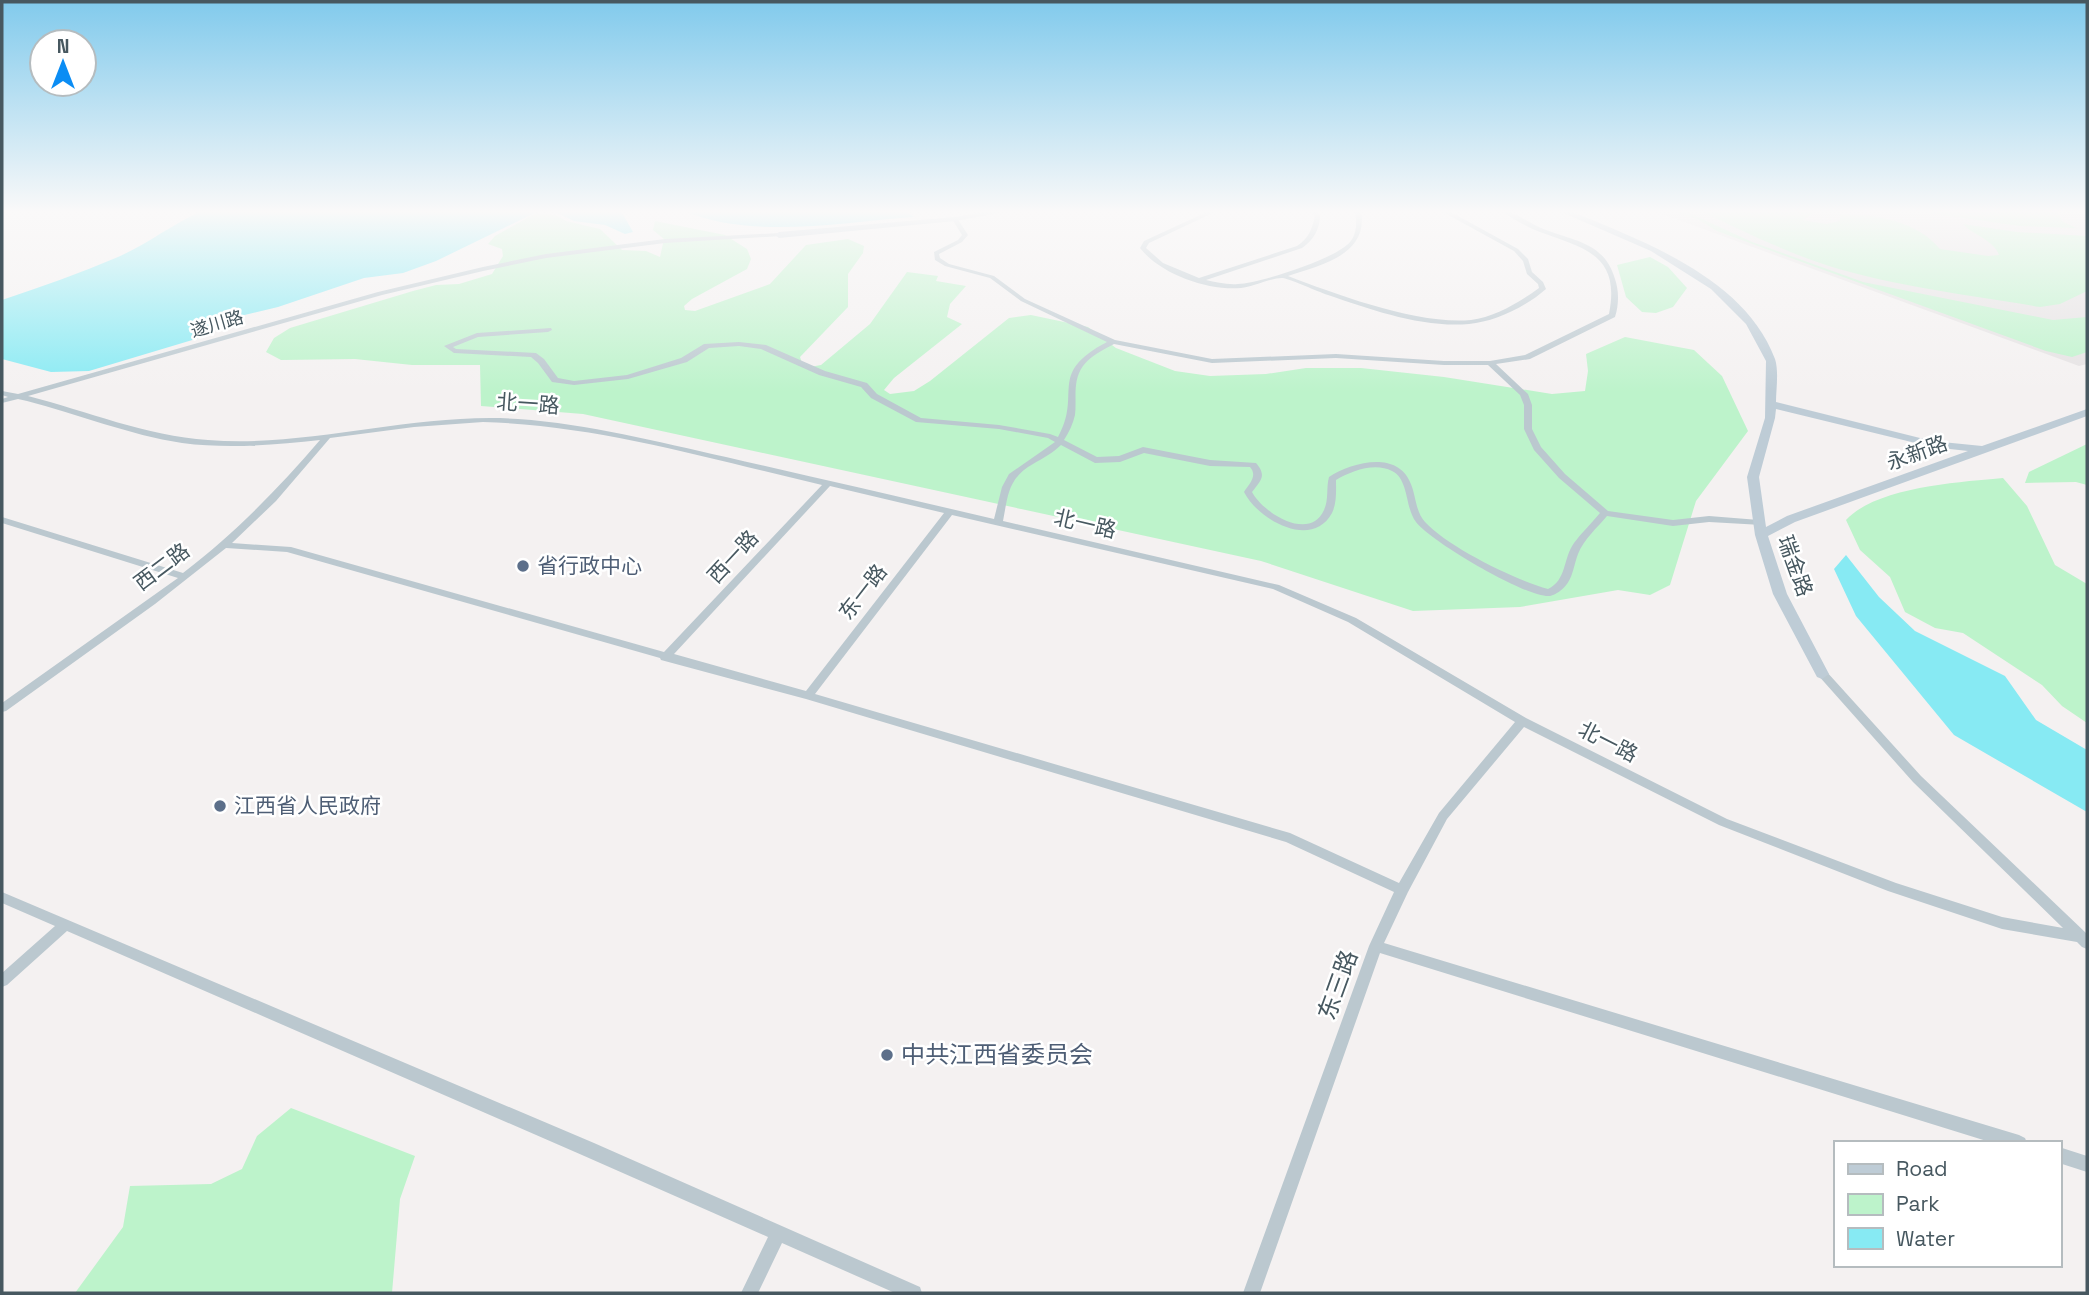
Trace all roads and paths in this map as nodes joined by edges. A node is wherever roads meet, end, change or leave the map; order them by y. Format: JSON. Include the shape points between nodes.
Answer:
{"nodes":[{"id":1,"x":469,"y":271,"type":"edge"},
{"id":2,"x":971,"y":271,"type":"edge"},
{"id":3,"x":1176,"y":271,"type":"edge"},
{"id":4,"x":1224,"y":271,"type":"edge"},
{"id":5,"x":1293,"y":271,"type":"edge"},
{"id":6,"x":1529,"y":271,"type":"edge"},
{"id":7,"x":1610,"y":271,"type":"edge"},
{"id":8,"x":1689,"y":271,"type":"edge"},
{"id":9,"x":1283,"y":276,"type":"junction"},
{"id":10,"x":1199,"y":280,"type":"junction"},
{"id":11,"x":548,"y":330,"type":"dead end"},
{"id":12,"x":1113,"y":342,"type":"junction"},
{"id":13,"x":1490,"y":363,"type":"junction"},
{"id":14,"x":2,"y":393,"type":"edge"},
{"id":15,"x":19,"y":396,"type":"junction"},
{"id":16,"x":2,"y":401,"type":"edge"},
{"id":17,"x":1770,"y":404,"type":"junction"},
{"id":18,"x":2087,"y":412,"type":"edge"},
{"id":19,"x":327,"y":437,"type":"junction"},
{"id":20,"x":1059,"y":442,"type":"junction"},
{"id":21,"x":1984,"y":449,"type":"junction"},
{"id":22,"x":828,"y":483,"type":"junction"},
{"id":23,"x":949,"y":512,"type":"junction"},
{"id":24,"x":1605,"y":513,"type":"junction"},
{"id":25,"x":2,"y":520,"type":"edge"},
{"id":26,"x":998,"y":524,"type":"junction"},
{"id":27,"x":1760,"y":529,"type":"junction"},
{"id":28,"x":223,"y":545,"type":"junction"},
{"id":29,"x":183,"y":576,"type":"junction"},
{"id":30,"x":666,"y":657,"type":"junction"},
{"id":31,"x":1822,"y":674,"type":"joint"},
{"id":32,"x":808,"y":696,"type":"junction"},
{"id":33,"x":2,"y":708,"type":"edge"},
{"id":34,"x":1522,"y":721,"type":"junction"},
{"id":35,"x":1402,"y":890,"type":"junction"},
{"id":36,"x":2,"y":897,"type":"edge"},
{"id":37,"x":66,"y":924,"type":"junction"},
{"id":38,"x":2084,"y":940,"type":"edge"},
{"id":39,"x":1376,"y":946,"type":"junction"},
{"id":40,"x":2,"y":981,"type":"edge"},
{"id":41,"x":2012,"y":1141,"type":"edge"},
{"id":42,"x":2061,"y":1156,"type":"edge"},
{"id":43,"x":2087,"y":1164,"type":"edge"},
{"id":44,"x":778,"y":1233,"type":"junction"},
{"id":45,"x":749,"y":1293,"type":"edge"},
{"id":46,"x":914,"y":1293,"type":"edge"},
{"id":47,"x":1251,"y":1293,"type":"edge"}],
"edges":[{"from":1,"to":15,"type":"street","name":"遂川路"},
{"from":2,"to":12,"type":"street","via":[[992,277],[1023,300]]},
{"from":3,"to":10,"type":"street"},
{"from":4,"to":10,"type":"street"},
{"from":5,"to":9,"type":"street"},
{"from":6,"to":9,"type":"street","via":[[1543,289],[1470,322],[1398,313]]},
{"from":7,"to":13,"type":"street","via":[[1616,301],[1612,315],[1527,357]]},
{"from":8,"to":17,"type":"street","name":"瑞金路","via":[[1714,287],[1750,323],[1770,361]]},
{"from":9,"to":10,"type":"street","via":[[1237,286]]},
{"from":11,"to":20,"type":"street","via":[[477,335],[448,346],[454,351],[533,355],[555,380],[574,383],[646,372],[695,355],[707,345],[762,346],[822,373],[864,385],[874,396],[919,420],[999,427],[1050,436]]},
{"from":12,"to":13,"type":"street","via":[[1212,361],[1336,356]]},
{"from":12,"to":20,"type":"street","via":[[1097,349],[1072,376],[1070,419]]},
{"from":13,"to":24,"type":"street","via":[[1524,394],[1528,429],[1536,448]]},
{"from":14,"to":15,"type":"street","name":"北一路"},
{"from":15,"to":16,"type":"street","name":"遂川路"},
{"from":15,"to":19,"type":"street","name":"北一路","via":[[132,432],[207,443]]},
{"from":17,"to":21,"type":"street","via":[[1932,444]]},
{"from":17,"to":27,"type":"street","name":"瑞金路","via":[[1753,477]]},
{"from":18,"to":21,"type":"street","name":"永新路"},
{"from":19,"to":22,"type":"street","name":"北一路","via":[[482,420],[558,424]]},
{"from":19,"to":28,"type":"street","name":"西二路","via":[[281,491]]},
{"from":20,"to":24,"type":"street","via":[[1095,460],[1120,459],[1143,450],[1253,466],[1258,477],[1248,492],[1250,499],[1287,524],[1308,529],[1329,511],[1332,479],[1363,466],[1396,468],[1421,524],[1464,555],[1533,590],[1549,593],[1562,585],[1576,547]]},
{"from":20,"to":26,"type":"street","via":[[1009,480]]},
{"from":21,"to":27,"type":"street","name":"永新路"},
{"from":22,"to":23,"type":"street","name":"北一路"},
{"from":22,"to":30,"type":"street","name":"西一路"},
{"from":23,"to":26,"type":"street","name":"北一路"},
{"from":23,"to":32,"type":"street","name":"东一路"},
{"from":24,"to":27,"type":"street","via":[[1673,523],[1709,519]]},
{"from":25,"to":29,"type":"street"},
{"from":26,"to":34,"type":"street","name":"北一路","via":[[1276,587],[1352,620]]},
{"from":27,"to":31,"type":"street","name":"瑞金路","via":[[1780,594]]},
{"from":28,"to":29,"type":"street","name":"西二路"},
{"from":28,"to":30,"type":"street","via":[[288,549]]},
{"from":29,"to":33,"type":"street","name":"西二路"},
{"from":30,"to":32,"type":"street"},
{"from":31,"to":38,"type":"street","name":"瑞金路","via":[[1917,779]]},
{"from":32,"to":35,"type":"street","via":[[1290,838]]},
{"from":34,"to":35,"type":"street","name":"东三路","via":[[1443,816]]},
{"from":34,"to":38,"type":"street","name":"北一路","via":[[1723,821],[1832,864],[2002,923]]},
{"from":35,"to":39,"type":"street","name":"东三路"},
{"from":36,"to":37,"type":"street"},
{"from":37,"to":40,"type":"street"},
{"from":37,"to":44,"type":"street"},
{"from":39,"to":41,"type":"street"},
{"from":39,"to":47,"type":"street","name":"东三路"},
{"from":42,"to":43,"type":"street"},
{"from":44,"to":45,"type":"street"},
{"from":44,"to":46,"type":"street"}]}
